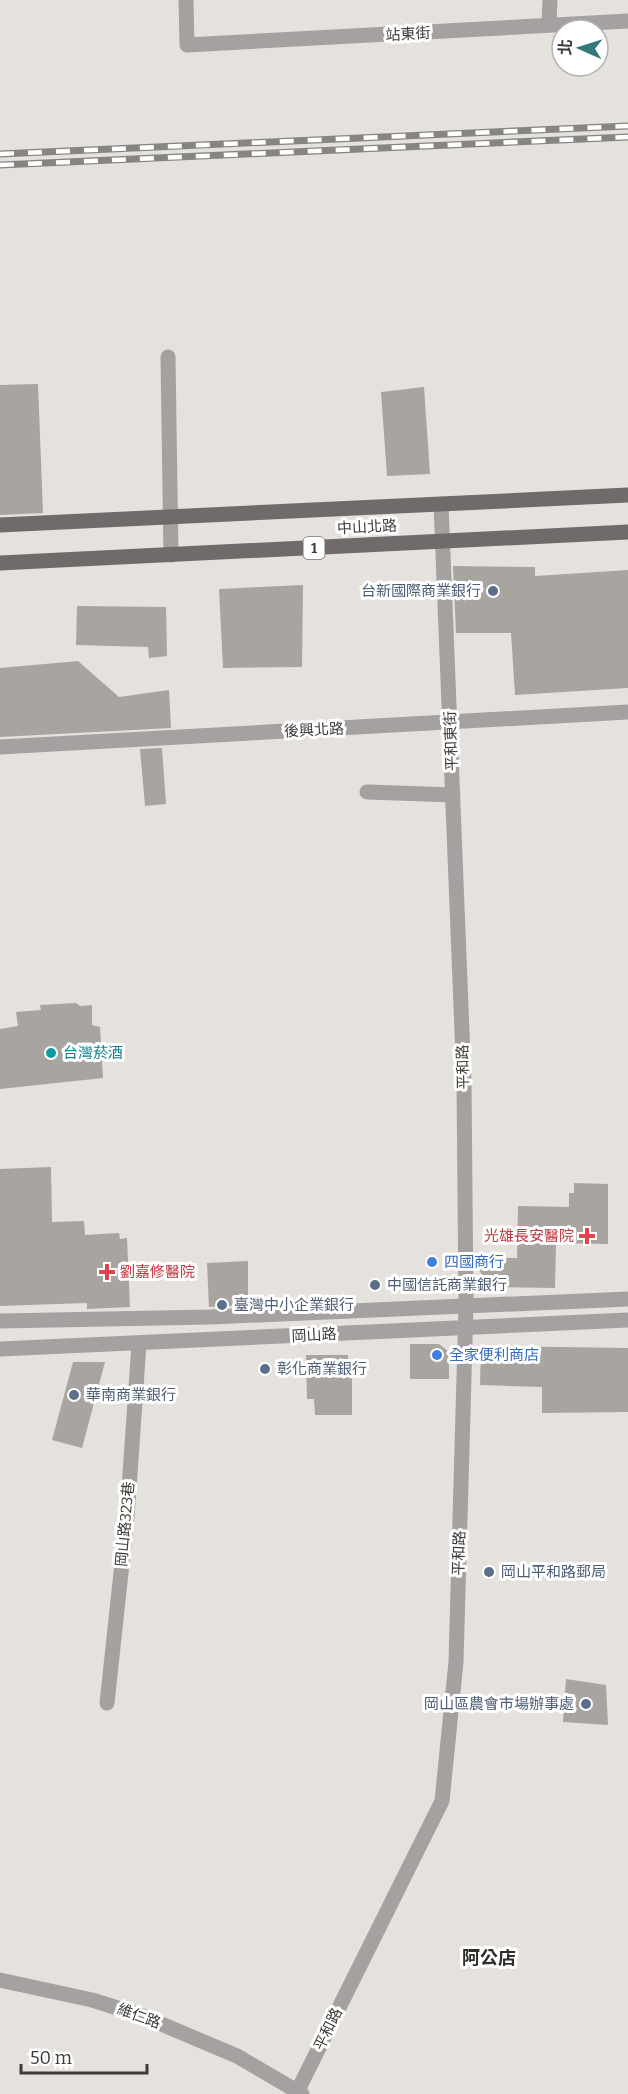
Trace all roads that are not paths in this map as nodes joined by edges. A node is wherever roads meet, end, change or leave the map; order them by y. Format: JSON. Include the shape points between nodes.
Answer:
{"nodes":[{"id":1,"x":186,"y":0,"type":"edge"},
{"id":2,"x":550,"y":0,"type":"edge"},
{"id":3,"x":628,"y":21,"type":"edge"},
{"id":4,"x":549,"y":24,"type":"junction"},
{"id":5,"x":168,"y":357,"type":"dead end"},
{"id":6,"x":628,"y":495,"type":"edge"},
{"id":7,"x":441,"y":504,"type":"junction"},
{"id":8,"x":168,"y":517,"type":"junction"},
{"id":9,"x":0,"y":525,"type":"edge"},
{"id":10,"x":628,"y":532,"type":"edge"},
{"id":11,"x":442,"y":541,"type":"junction"},
{"id":12,"x":171,"y":555,"type":"junction"},
{"id":13,"x":0,"y":564,"type":"edge"},
{"id":14,"x":628,"y":712,"type":"edge"},
{"id":15,"x":450,"y":722,"type":"junction"},
{"id":16,"x":0,"y":747,"type":"edge"},
{"id":17,"x":367,"y":792,"type":"dead end"},
{"id":18,"x":453,"y":795,"type":"junction"},
{"id":19,"x":461,"y":977,"type":"joint"},
{"id":20,"x":628,"y":1299,"type":"edge"},
{"id":21,"x":466,"y":1305,"type":"junction"},
{"id":22,"x":628,"y":1320,"type":"edge"},
{"id":23,"x":0,"y":1321,"type":"edge"},
{"id":24,"x":466,"y":1328,"type":"junction"},
{"id":25,"x":139,"y":1344,"type":"junction"},
{"id":26,"x":0,"y":1349,"type":"edge"},
{"id":27,"x":107,"y":1703,"type":"dead end"},
{"id":28,"x":0,"y":1980,"type":"edge"},
{"id":29,"x":298,"y":2093,"type":"edge"}],
"edges":[{"from":1,"to":4,"type":"street","name":"站東街","via":[[187,45]]},
{"from":2,"to":4,"type":"street"},
{"from":3,"to":4,"type":"street","name":"站東街"},
{"from":5,"to":8,"type":"street"},
{"from":6,"to":7,"type":"main road","name":"中山北路"},
{"from":7,"to":8,"type":"main road","name":"中山北路"},
{"from":7,"to":11,"type":"street","name":"平和東街"},
{"from":8,"to":9,"type":"main road","name":"中山北路"},
{"from":8,"to":12,"type":"street"},
{"from":10,"to":11,"type":"main road","name":"中山北路","number":"1"},
{"from":11,"to":12,"type":"main road","name":"中山北路","number":"1"},
{"from":11,"to":15,"type":"street","name":"平和東街"},
{"from":12,"to":13,"type":"main road","name":"中山北路","number":"1"},
{"from":14,"to":15,"type":"street","name":"後興北路"},
{"from":15,"to":16,"type":"street","name":"後興北路"},
{"from":15,"to":18,"type":"street","name":"平和東街"},
{"from":17,"to":18,"type":"street"},
{"from":18,"to":19,"type":"street","name":"平和東街"},
{"from":19,"to":21,"type":"street","name":"平和路"},
{"from":20,"to":21,"type":"street","name":"岡山路"},
{"from":21,"to":23,"type":"street","name":"岡山路","via":[[211,1317]]},
{"from":21,"to":24,"type":"street","name":"平和路"},
{"from":22,"to":24,"type":"street","name":"岡山路"},
{"from":24,"to":25,"type":"street","name":"岡山路"},
{"from":24,"to":29,"type":"street","name":"平和路","via":[[456,1662],[442,1802]]},
{"from":25,"to":26,"type":"street","name":"岡山路"},
{"from":25,"to":27,"type":"street","name":"岡山路323巷","via":[[127,1517]]},
{"from":28,"to":29,"type":"street","name":"維仁路","via":[[140,2015],[237,2056]]}]}
